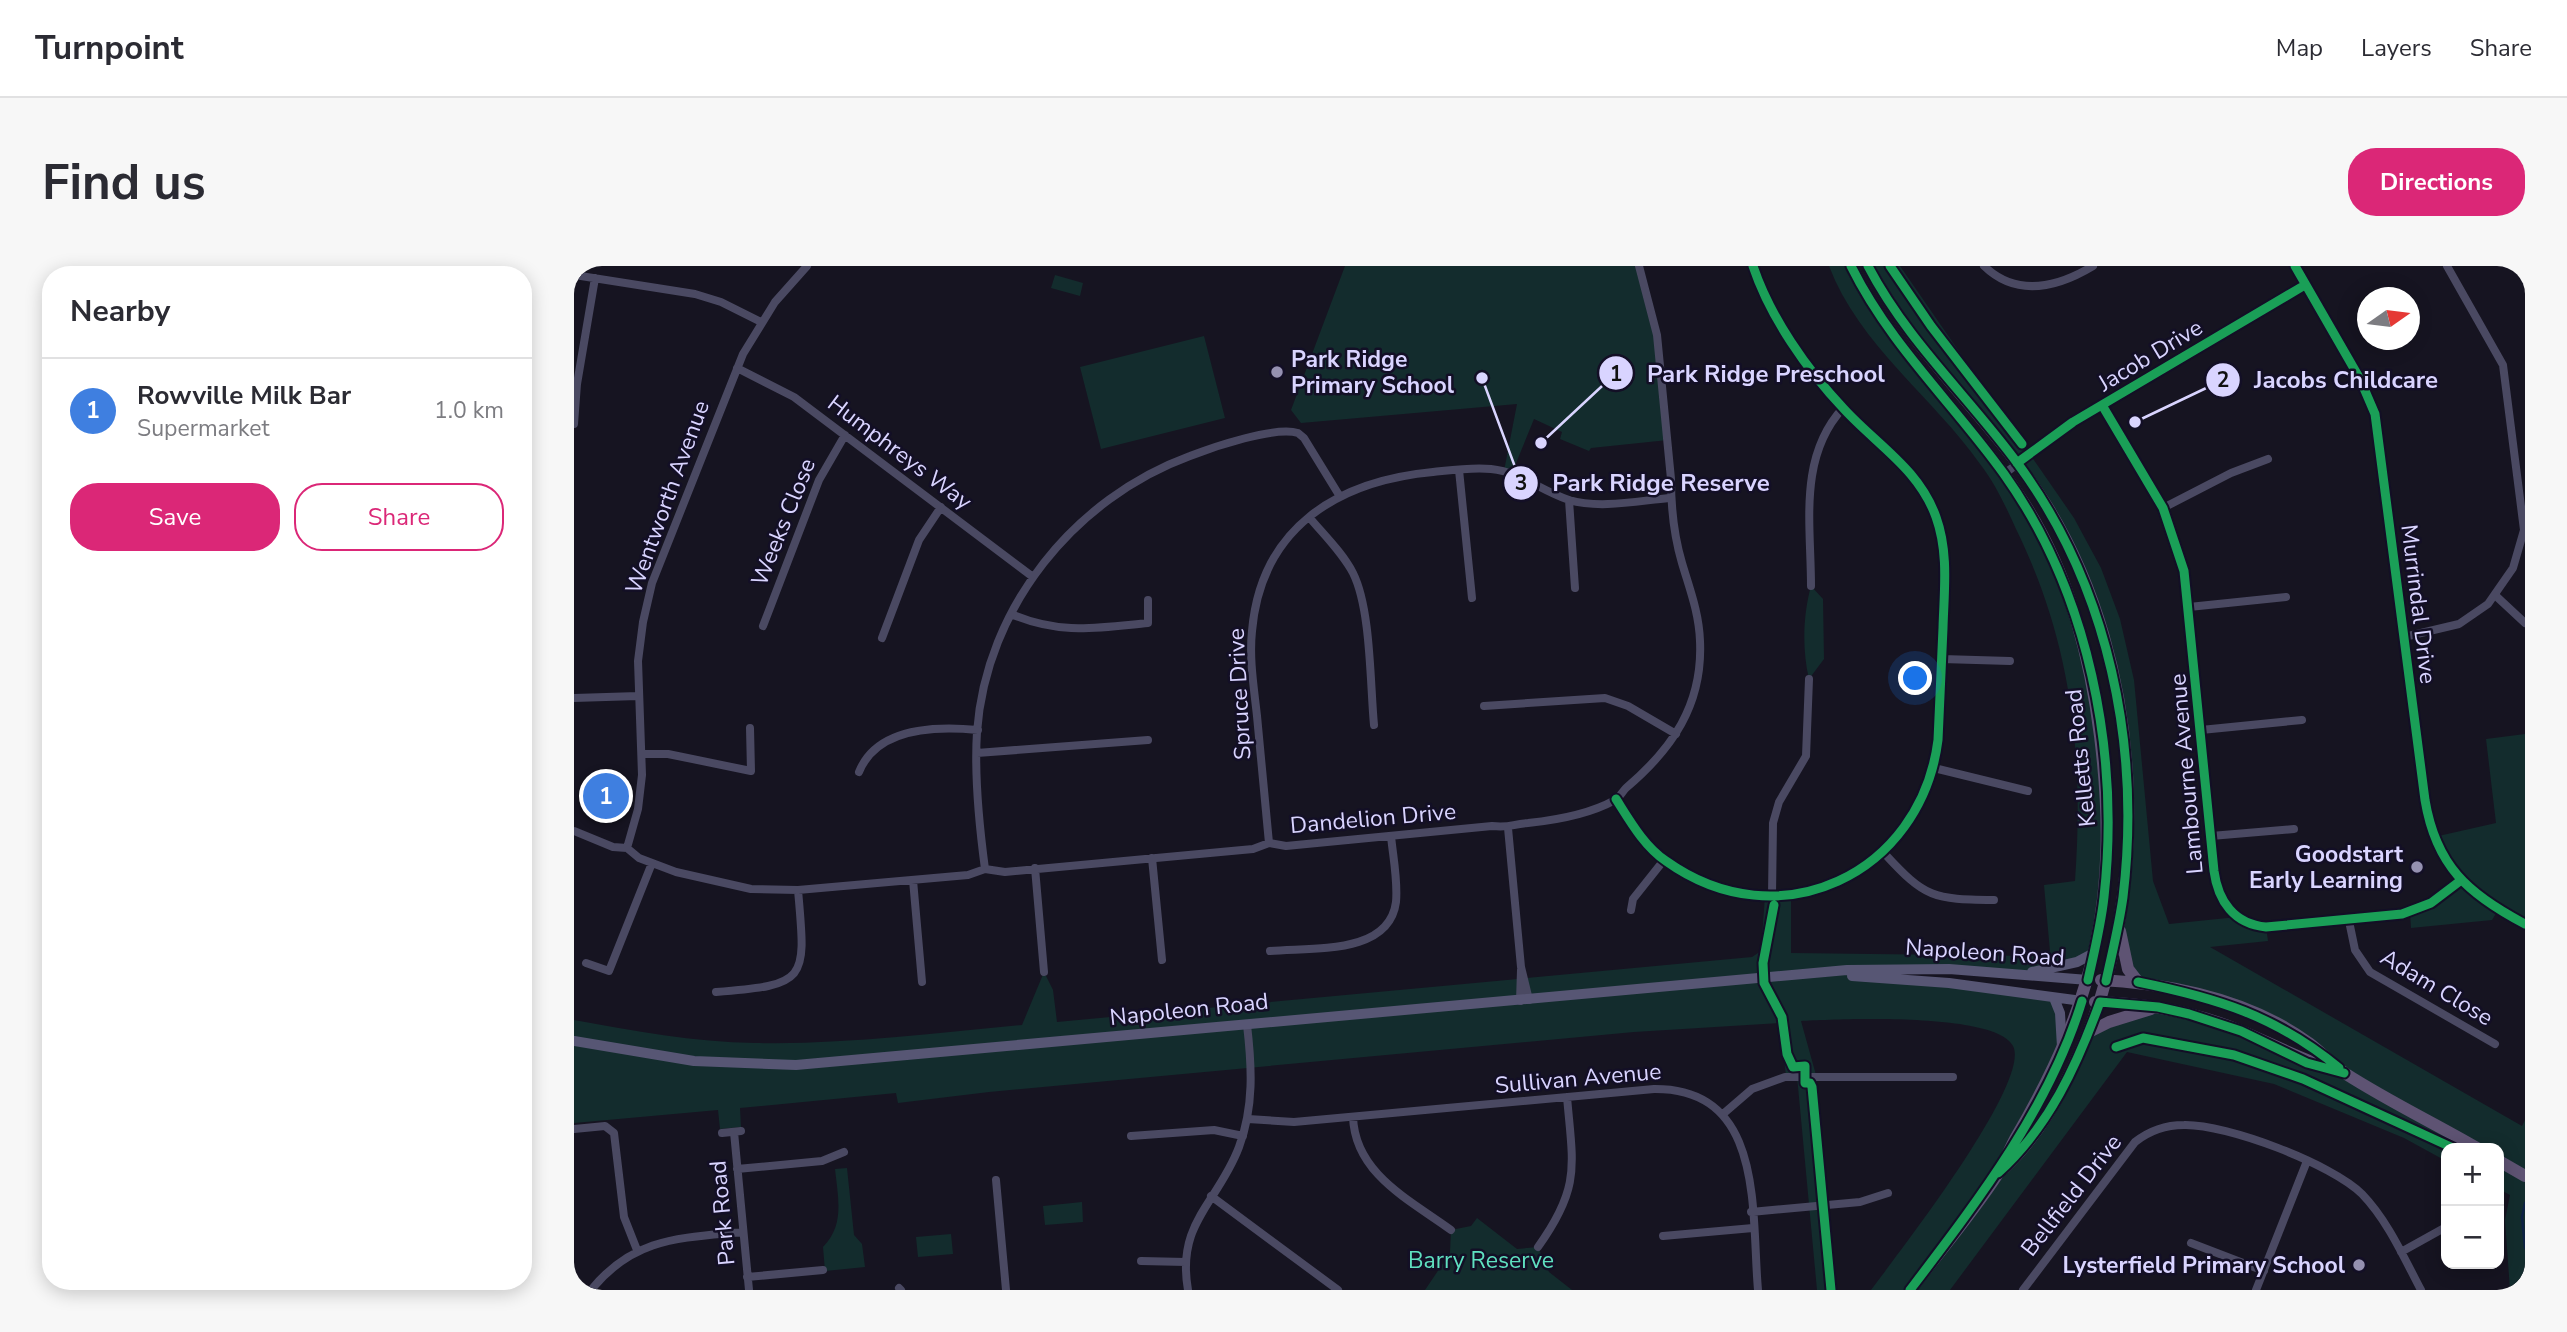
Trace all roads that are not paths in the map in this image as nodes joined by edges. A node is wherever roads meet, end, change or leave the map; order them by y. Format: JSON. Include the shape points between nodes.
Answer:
{"nodes":[{"id":1,"x":807,"y":266,"type":"edge"},
{"id":2,"x":1639,"y":266,"type":"edge"},
{"id":3,"x":1754,"y":266,"type":"edge"},
{"id":4,"x":1851,"y":266,"type":"edge"},
{"id":5,"x":1868,"y":266,"type":"edge"},
{"id":6,"x":1984,"y":266,"type":"edge"},
{"id":7,"x":2093,"y":266,"type":"edge"},
{"id":8,"x":2295,"y":266,"type":"edge"},
{"id":9,"x":2447,"y":266,"type":"edge"},
{"id":10,"x":574,"y":275,"type":"edge"},
{"id":11,"x":595,"y":278,"type":"junction"},
{"id":12,"x":2305,"y":285,"type":"junction"},
{"id":13,"x":761,"y":322,"type":"junction"},
{"id":14,"x":737,"y":368,"type":"junction"},
{"id":15,"x":2102,"y":405,"type":"junction"},
{"id":16,"x":1843,"y":408,"type":"junction"},
{"id":17,"x":1301,"y":423,"type":"dead end"},
{"id":18,"x":574,"y":424,"type":"edge"},
{"id":19,"x":1298,"y":433,"type":"junction"},
{"id":20,"x":845,"y":435,"type":"junction"},
{"id":21,"x":2268,"y":458,"type":"dead end"},
{"id":22,"x":2017,"y":463,"type":"junction"},
{"id":23,"x":1460,"y":470,"type":"junction"},
{"id":24,"x":2004,"y":474,"type":"junction"},
{"id":25,"x":1339,"y":495,"type":"junction"},
{"id":26,"x":1669,"y":498,"type":"junction"},
{"id":27,"x":1569,"y":500,"type":"junction"},
{"id":28,"x":940,"y":507,"type":"junction"},
{"id":29,"x":2163,"y":508,"type":"junction"},
{"id":30,"x":1309,"y":517,"type":"junction"},
{"id":31,"x":1033,"y":577,"type":"junction"},
{"id":32,"x":1811,"y":586,"type":"dead end"},
{"id":33,"x":1575,"y":588,"type":"dead end"},
{"id":34,"x":2496,"y":596,"type":"junction"},
{"id":35,"x":2286,"y":597,"type":"dead end"},
{"id":36,"x":1472,"y":598,"type":"dead end"},
{"id":37,"x":1148,"y":600,"type":"dead end"},
{"id":38,"x":2189,"y":607,"type":"junction"},
{"id":39,"x":1011,"y":614,"type":"junction"},
{"id":40,"x":2525,"y":623,"type":"edge"},
{"id":41,"x":762,"y":626,"type":"dead end"},
{"id":42,"x":2404,"y":637,"type":"junction"},
{"id":43,"x":882,"y":638,"type":"dead end"},
{"id":44,"x":1941,"y":659,"type":"junction"},
{"id":45,"x":2010,"y":661,"type":"dead end"},
{"id":46,"x":1809,"y":679,"type":"dead end"},
{"id":47,"x":638,"y":696,"type":"junction"},
{"id":48,"x":574,"y":698,"type":"edge"},
{"id":49,"x":1484,"y":706,"type":"dead end"},
{"id":50,"x":2302,"y":720,"type":"dead end"},
{"id":51,"x":1374,"y":725,"type":"dead end"},
{"id":52,"x":750,"y":728,"type":"dead end"},
{"id":53,"x":978,"y":730,"type":"junction"},
{"id":54,"x":2201,"y":730,"type":"junction"},
{"id":55,"x":1676,"y":734,"type":"junction"},
{"id":56,"x":1148,"y":740,"type":"dead end"},
{"id":57,"x":977,"y":753,"type":"junction"},
{"id":58,"x":643,"y":754,"type":"junction"},
{"id":59,"x":1934,"y":768,"type":"junction"},
{"id":60,"x":859,"y":772,"type":"dead end"},
{"id":61,"x":2028,"y":791,"type":"dead end"},
{"id":62,"x":1616,"y":799,"type":"junction"},
{"id":63,"x":1508,"y":828,"type":"junction"},
{"id":64,"x":2294,"y":829,"type":"dead end"},
{"id":65,"x":574,"y":831,"type":"edge"},
{"id":66,"x":1391,"y":836,"type":"junction"},
{"id":67,"x":2211,"y":836,"type":"junction"},
{"id":68,"x":1269,"y":843,"type":"junction"},
{"id":69,"x":627,"y":848,"type":"junction"},
{"id":70,"x":1884,"y":853,"type":"junction"},
{"id":71,"x":1152,"y":858,"type":"junction"},
{"id":72,"x":1664,"y":860,"type":"junction"},
{"id":73,"x":652,"y":863,"type":"junction"},
{"id":74,"x":985,"y":869,"type":"junction"},
{"id":75,"x":1035,"y":869,"type":"junction"},
{"id":76,"x":913,"y":880,"type":"junction"},
{"id":77,"x":2460,"y":881,"type":"junction"},
{"id":78,"x":798,"y":890,"type":"junction"},
{"id":79,"x":1772,"y":895,"type":"junction"},
{"id":80,"x":1994,"y":901,"type":"dead end"},
{"id":81,"x":1631,"y":910,"type":"dead end"},
{"id":82,"x":2349,"y":921,"type":"junction"},
{"id":83,"x":2525,"y":923,"type":"edge"},
{"id":84,"x":2119,"y":927,"type":"junction"},
{"id":85,"x":1270,"y":951,"type":"dead end"},
{"id":86,"x":2094,"y":953,"type":"junction"},
{"id":87,"x":1162,"y":960,"type":"dead end"},
{"id":88,"x":586,"y":963,"type":"dead end"},
{"id":89,"x":1044,"y":972,"type":"dead end"},
{"id":90,"x":1810,"y":974,"type":"junction"},
{"id":91,"x":2023,"y":974,"type":"junction"},
{"id":92,"x":2088,"y":980,"type":"junction"},
{"id":93,"x":2106,"y":981,"type":"junction"},
{"id":94,"x":922,"y":982,"type":"dead end"},
{"id":95,"x":2138,"y":982,"type":"junction"},
{"id":96,"x":716,"y":992,"type":"dead end"},
{"id":97,"x":2054,"y":998,"type":"junction"},
{"id":98,"x":1524,"y":1001,"type":"junction"},
{"id":99,"x":2082,"y":1001,"type":"junction"},
{"id":100,"x":2100,"y":1002,"type":"junction"},
{"id":101,"x":2158,"y":1007,"type":"junction"},
{"id":102,"x":1247,"y":1025,"type":"junction"},
{"id":103,"x":2089,"y":1032,"type":"junction"},
{"id":104,"x":574,"y":1041,"type":"edge"},
{"id":105,"x":2495,"y":1044,"type":"dead end"},
{"id":106,"x":2062,"y":1052,"type":"junction"},
{"id":107,"x":2344,"y":1073,"type":"junction"},
{"id":108,"x":1953,"y":1077,"type":"dead end"},
{"id":109,"x":1567,"y":1097,"type":"junction"},
{"id":110,"x":1723,"y":1114,"type":"junction"},
{"id":111,"x":1353,"y":1117,"type":"junction"},
{"id":112,"x":1248,"y":1119,"type":"junction"},
{"id":113,"x":574,"y":1129,"type":"edge"},
{"id":114,"x":722,"y":1133,"type":"dead end"},
{"id":115,"x":1131,"y":1136,"type":"dead end"},
{"id":116,"x":1243,"y":1136,"type":"junction"},
{"id":117,"x":2468,"y":1143,"type":"edge"},
{"id":118,"x":844,"y":1152,"type":"dead end"},
{"id":119,"x":2308,"y":1161,"type":"junction"},
{"id":120,"x":2504,"y":1164,"type":"edge"},
{"id":121,"x":737,"y":1169,"type":"junction"},
{"id":122,"x":1998,"y":1173,"type":"junction"},
{"id":123,"x":2525,"y":1177,"type":"edge"},
{"id":124,"x":996,"y":1180,"type":"dead end"},
{"id":125,"x":1888,"y":1193,"type":"dead end"},
{"id":126,"x":1211,"y":1196,"type":"junction"},
{"id":127,"x":1751,"y":1212,"type":"junction"},
{"id":128,"x":1753,"y":1228,"type":"junction"},
{"id":129,"x":1451,"y":1230,"type":"dead end"},
{"id":130,"x":2441,"y":1230,"type":"edge"},
{"id":131,"x":743,"y":1232,"type":"junction"},
{"id":132,"x":1663,"y":1236,"type":"dead end"},
{"id":133,"x":2191,"y":1242,"type":"dead end"},
{"id":134,"x":1538,"y":1247,"type":"dead end"},
{"id":135,"x":637,"y":1250,"type":"junction"},
{"id":136,"x":2401,"y":1252,"type":"junction"},
{"id":137,"x":1141,"y":1261,"type":"dead end"},
{"id":138,"x":1185,"y":1262,"type":"junction"},
{"id":139,"x":823,"y":1270,"type":"dead end"},
{"id":140,"x":2264,"y":1271,"type":"junction"},
{"id":141,"x":747,"y":1277,"type":"junction"},
{"id":142,"x":591,"y":1290,"type":"edge"},
{"id":143,"x":749,"y":1290,"type":"edge"},
{"id":144,"x":1006,"y":1290,"type":"edge"},
{"id":145,"x":1188,"y":1290,"type":"edge"},
{"id":146,"x":1338,"y":1290,"type":"edge"},
{"id":147,"x":1758,"y":1290,"type":"edge"},
{"id":148,"x":1910,"y":1290,"type":"edge"},
{"id":149,"x":2023,"y":1290,"type":"edge"},
{"id":150,"x":2256,"y":1290,"type":"edge"},
{"id":151,"x":2421,"y":1290,"type":"edge"}],
"edges":[{"from":1,"to":13,"type":"street","name":"Wentworth Avenue"},
{"from":2,"to":26,"type":"street","name":"Dandelion Drive","via":[[1659,353]]},
{"from":3,"to":16,"type":"street","via":[[1777,318]]},
{"from":4,"to":24,"type":"main road","name":"Kelletts Road","via":[[1891,335]]},
{"from":5,"to":22,"type":"main road","name":"Kelletts Road","via":[[1911,335]]},
{"from":6,"to":7,"type":"street","via":[[2008,282],[2039,288]]},
{"from":8,"to":12,"type":"street","name":"Murrindal Drive"},
{"from":9,"to":34,"type":"street","via":[[2496,348],[2507,382],[2524,530],[2513,568]]},
{"from":10,"to":11,"type":"street"},
{"from":11,"to":13,"type":"street","via":[[702,295]]},
{"from":11,"to":18,"type":"street"},
{"from":12,"to":15,"type":"street","name":"Jacob Drive"},
{"from":12,"to":42,"type":"street","name":"Murrindal Drive","via":[[2360,379],[2375,414]]},
{"from":13,"to":14,"type":"street","name":"Wentworth Avenue"},
{"from":14,"to":20,"type":"street","name":"Humphreys Way","via":[[784,390]]},
{"from":14,"to":47,"type":"street","name":"Wentworth Avenue","via":[[652,583],[640,641]]},
{"from":15,"to":22,"type":"street","name":"Jacob Drive"},
{"from":15,"to":29,"type":"street","name":"Lambourne Avenue"},
{"from":16,"to":32,"type":"street","via":[[1827,427],[1814,458]]},
{"from":16,"to":44,"type":"street","via":[[1905,466],[1935,515],[1944,558]]},
{"from":17,"to":19,"type":"street"},
{"from":19,"to":25,"type":"street"},
{"from":19,"to":31,"type":"street","via":[[1285,431],[1212,448],[1145,476],[1102,503],[1073,529]]},
{"from":20,"to":28,"type":"street","name":"Humphreys Way"},
{"from":20,"to":41,"type":"street","name":"Weeks Close","via":[[819,480]]},
{"from":21,"to":29,"type":"street"},
{"from":22,"to":24,"type":"street","name":"Jacob Drive"},
{"from":22,"to":84,"type":"main road","name":"Kelletts Road","via":[[2072,553],[2113,674],[2122,727],[2127,826]]},
{"from":23,"to":25,"type":"street","name":"Spruce Drive","via":[[1382,478]]},
{"from":23,"to":27,"type":"street","name":"Spruce Drive","via":[[1510,472]]},
{"from":23,"to":36,"type":"street"},
{"from":24,"to":86,"type":"main road","name":"Kelletts Road","via":[[2055,562],[2078,621],[2091,672],[2108,827],[2104,897]]},
{"from":25,"to":30,"type":"street","name":"Spruce Drive"},
{"from":26,"to":27,"type":"street","name":"Spruce Drive","via":[[1601,504]]},
{"from":26,"to":55,"type":"street","name":"Dandelion Drive","via":[[1700,642],[1695,687]]},
{"from":27,"to":33,"type":"street"},
{"from":28,"to":31,"type":"street","name":"Humphreys Way"},
{"from":28,"to":43,"type":"street","via":[[919,540]]},
{"from":29,"to":38,"type":"street","name":"Lambourne Avenue","via":[[2180,553]]},
{"from":30,"to":51,"type":"street","via":[[1342,555],[1357,581]]},
{"from":30,"to":68,"type":"street","name":"Spruce Drive","via":[[1268,573],[1252,629]]},
{"from":31,"to":39,"type":"street"},
{"from":34,"to":40,"type":"street"},
{"from":34,"to":42,"type":"street","via":[[2459,624]]},
{"from":35,"to":38,"type":"street"},
{"from":37,"to":39,"type":"street","via":[[1148,623],[1135,625],[1061,630]]},
{"from":38,"to":54,"type":"street","name":"Lambourne Avenue"},
{"from":39,"to":53,"type":"street","via":[[987,677]]},
{"from":42,"to":77,"type":"street","name":"Murrindal Drive","via":[[2427,816],[2441,852]]},
{"from":44,"to":45,"type":"street"},
{"from":44,"to":59,"type":"street"},
{"from":46,"to":79,"type":"street","via":[[1806,756],[1779,802],[1773,823]]},
{"from":47,"to":48,"type":"street"},
{"from":47,"to":58,"type":"street","name":"Wentworth Avenue"},
{"from":49,"to":55,"type":"street","via":[[1605,698]]},
{"from":50,"to":54,"type":"street"},
{"from":52,"to":58,"type":"street","via":[[751,771],[668,754]]},
{"from":53,"to":57,"type":"street"},
{"from":53,"to":60,"type":"street","via":[[915,731],[876,749]]},
{"from":54,"to":67,"type":"street","name":"Lambourne Avenue"},
{"from":55,"to":62,"type":"street","name":"Dandelion Drive","via":[[1658,760]]},
{"from":56,"to":57,"type":"street"},
{"from":57,"to":74,"type":"street"},
{"from":58,"to":69,"type":"street","name":"Wentworth Avenue","via":[[638,809]]},
{"from":59,"to":61,"type":"street"},
{"from":59,"to":70,"type":"street","via":[[1916,812]]},
{"from":62,"to":63,"type":"street","name":"Dandelion Drive","via":[[1573,815]]},
{"from":62,"to":72,"type":"street"},
{"from":63,"to":66,"type":"street","name":"Dandelion Drive"},
{"from":63,"to":98,"type":"street"},
{"from":64,"to":67,"type":"street"},
{"from":65,"to":69,"type":"street","name":"Dandelion Drive","via":[[613,848]]},
{"from":66,"to":68,"type":"street","name":"Dandelion Drive","via":[[1286,846]]},
{"from":66,"to":85,"type":"street","via":[[1396,901],[1380,932],[1356,943]]},
{"from":67,"to":82,"type":"street","name":"Lambourne Avenue","via":[[2218,894],[2237,917],[2266,927]]},
{"from":68,"to":71,"type":"street","name":"Dandelion Drive","via":[[1253,849]]},
{"from":69,"to":73,"type":"street","name":"Dandelion Drive"},
{"from":70,"to":79,"type":"street","via":[[1832,884],[1804,893]]},
{"from":70,"to":80,"type":"street","via":[[1929,894]]},
{"from":71,"to":75,"type":"street","name":"Dandelion Drive"},
{"from":71,"to":87,"type":"street"},
{"from":72,"to":79,"type":"street","via":[[1708,885],[1735,893]]},
{"from":72,"to":81,"type":"street","via":[[1633,899]]},
{"from":73,"to":78,"type":"street","name":"Dandelion Drive","via":[[725,885]]},
{"from":73,"to":88,"type":"street","via":[[609,971]]},
{"from":74,"to":75,"type":"street","name":"Dandelion Drive"},
{"from":74,"to":76,"type":"street","name":"Dandelion Drive"},
{"from":75,"to":89,"type":"street"},
{"from":76,"to":78,"type":"street","name":"Dandelion Drive"},
{"from":76,"to":94,"type":"street"},
{"from":77,"to":82,"type":"street","name":"Lambourne Avenue","via":[[2410,912]]},
{"from":77,"to":83,"type":"street","name":"Murrindal Drive","via":[[2489,904]]},
{"from":78,"to":96,"type":"street","via":[[803,948],[797,971],[774,986]]},
{"from":82,"to":105,"type":"street","name":"Adam Close","via":[[2355,950],[2370,972]]},
{"from":84,"to":93,"type":"main road","name":"Kelletts Road"},
{"from":84,"to":95,"type":"main road","via":[[2128,969]]},
{"from":86,"to":91,"type":"main road","via":[[2077,962]]},
{"from":86,"to":92,"type":"main road","name":"Kelletts Road"},
{"from":90,"to":91,"type":"main road","name":"Napoleon Road","via":[[1901,968]]},
{"from":90,"to":97,"type":"main road","name":"Napoleon Road","via":[[1949,983]]},
{"from":90,"to":98,"type":"main road","name":"Napoleon Road"},
{"from":91,"to":92,"type":"main road","name":"Napoleon Road"},
{"from":92,"to":93,"type":"main road","name":"Napoleon Road"},
{"from":92,"to":99,"type":"main road","name":"Kelletts Road"},
{"from":93,"to":95,"type":"main road","name":"Napoleon Road"},
{"from":93,"to":100,"type":"main road","name":"Kelletts Road"},
{"from":95,"to":107,"type":"main road","name":"Napoleon Road","via":[[2252,1013],[2309,1043]]},
{"from":97,"to":99,"type":"main road","name":"Napoleon Road"},
{"from":97,"to":106,"type":"main road","via":[[2060,1013]]},
{"from":98,"to":102,"type":"main road","name":"Napoleon Road"},
{"from":99,"to":100,"type":"main road","name":"Napoleon Road"},
{"from":99,"to":106,"type":"main road","name":"Kelletts Road"},
{"from":100,"to":101,"type":"main road","name":"Napoleon Road"},
{"from":100,"to":103,"type":"main road","name":"Kelletts Road"},
{"from":101,"to":103,"type":"main road"},
{"from":101,"to":107,"type":"main road","name":"Napoleon Road","via":[[2216,1022],[2306,1063]]},
{"from":102,"to":104,"type":"main road","name":"Napoleon Road","via":[[796,1065],[684,1060]]},
{"from":102,"to":112,"type":"street"},
{"from":103,"to":122,"type":"main road","name":"Kelletts Road","via":[[2046,1118]]},
{"from":106,"to":122,"type":"main road","name":"Kelletts Road"},
{"from":107,"to":117,"type":"main road","name":"Napoleon Road"},
{"from":108,"to":110,"type":"street","via":[[1785,1077],[1746,1093]]},
{"from":109,"to":110,"type":"street","name":"Sullivan Avenue","via":[[1670,1089],[1700,1098]]},
{"from":109,"to":111,"type":"street","name":"Sullivan Avenue"},
{"from":109,"to":134,"type":"street","via":[[1572,1184],[1563,1210]]},
{"from":110,"to":127,"type":"street","name":"Sullivan Avenue","via":[[1744,1149]]},
{"from":111,"to":112,"type":"street","name":"Sullivan Avenue","via":[[1281,1123]]},
{"from":111,"to":129,"type":"street","via":[[1357,1147],[1373,1171]]},
{"from":112,"to":116,"type":"street"},
{"from":113,"to":135,"type":"street","via":[[605,1126],[614,1133],[624,1217]]},
{"from":114,"to":121,"type":"street","name":"Park Road","via":[[738,1131]]},
{"from":115,"to":116,"type":"street","via":[[1214,1129]]},
{"from":116,"to":126,"type":"street"},
{"from":118,"to":121,"type":"street","via":[[822,1161]]},
{"from":119,"to":136,"type":"street","name":"Bellfield Drive","via":[[2361,1193]]},
{"from":119,"to":140,"type":"street"},
{"from":119,"to":149,"type":"street","name":"Bellfield Drive","via":[[2261,1142],[2194,1125],[2153,1131],[2126,1152]]},
{"from":120,"to":123,"type":"main road"},
{"from":121,"to":131,"type":"street","name":"Park Road"},
{"from":122,"to":148,"type":"main road","name":"Kelletts Road"},
{"from":124,"to":144,"type":"street"},
{"from":125,"to":127,"type":"street","via":[[1860,1202]]},
{"from":126,"to":138,"type":"street","via":[[1194,1225]]},
{"from":126,"to":146,"type":"street"},
{"from":127,"to":128,"type":"street","name":"Sullivan Avenue"},
{"from":128,"to":132,"type":"street"},
{"from":128,"to":147,"type":"street","name":"Sullivan Avenue"},
{"from":130,"to":136,"type":"street"},
{"from":131,"to":135,"type":"street","via":[[673,1239]]},
{"from":131,"to":141,"type":"street","name":"Park Road"},
{"from":133,"to":140,"type":"street"},
{"from":135,"to":142,"type":"street"},
{"from":136,"to":151,"type":"street","name":"Bellfield Drive"},
{"from":137,"to":138,"type":"street"},
{"from":138,"to":145,"type":"street"},
{"from":139,"to":141,"type":"street"},
{"from":140,"to":150,"type":"street"},
{"from":141,"to":143,"type":"street","name":"Park Road"}]}
